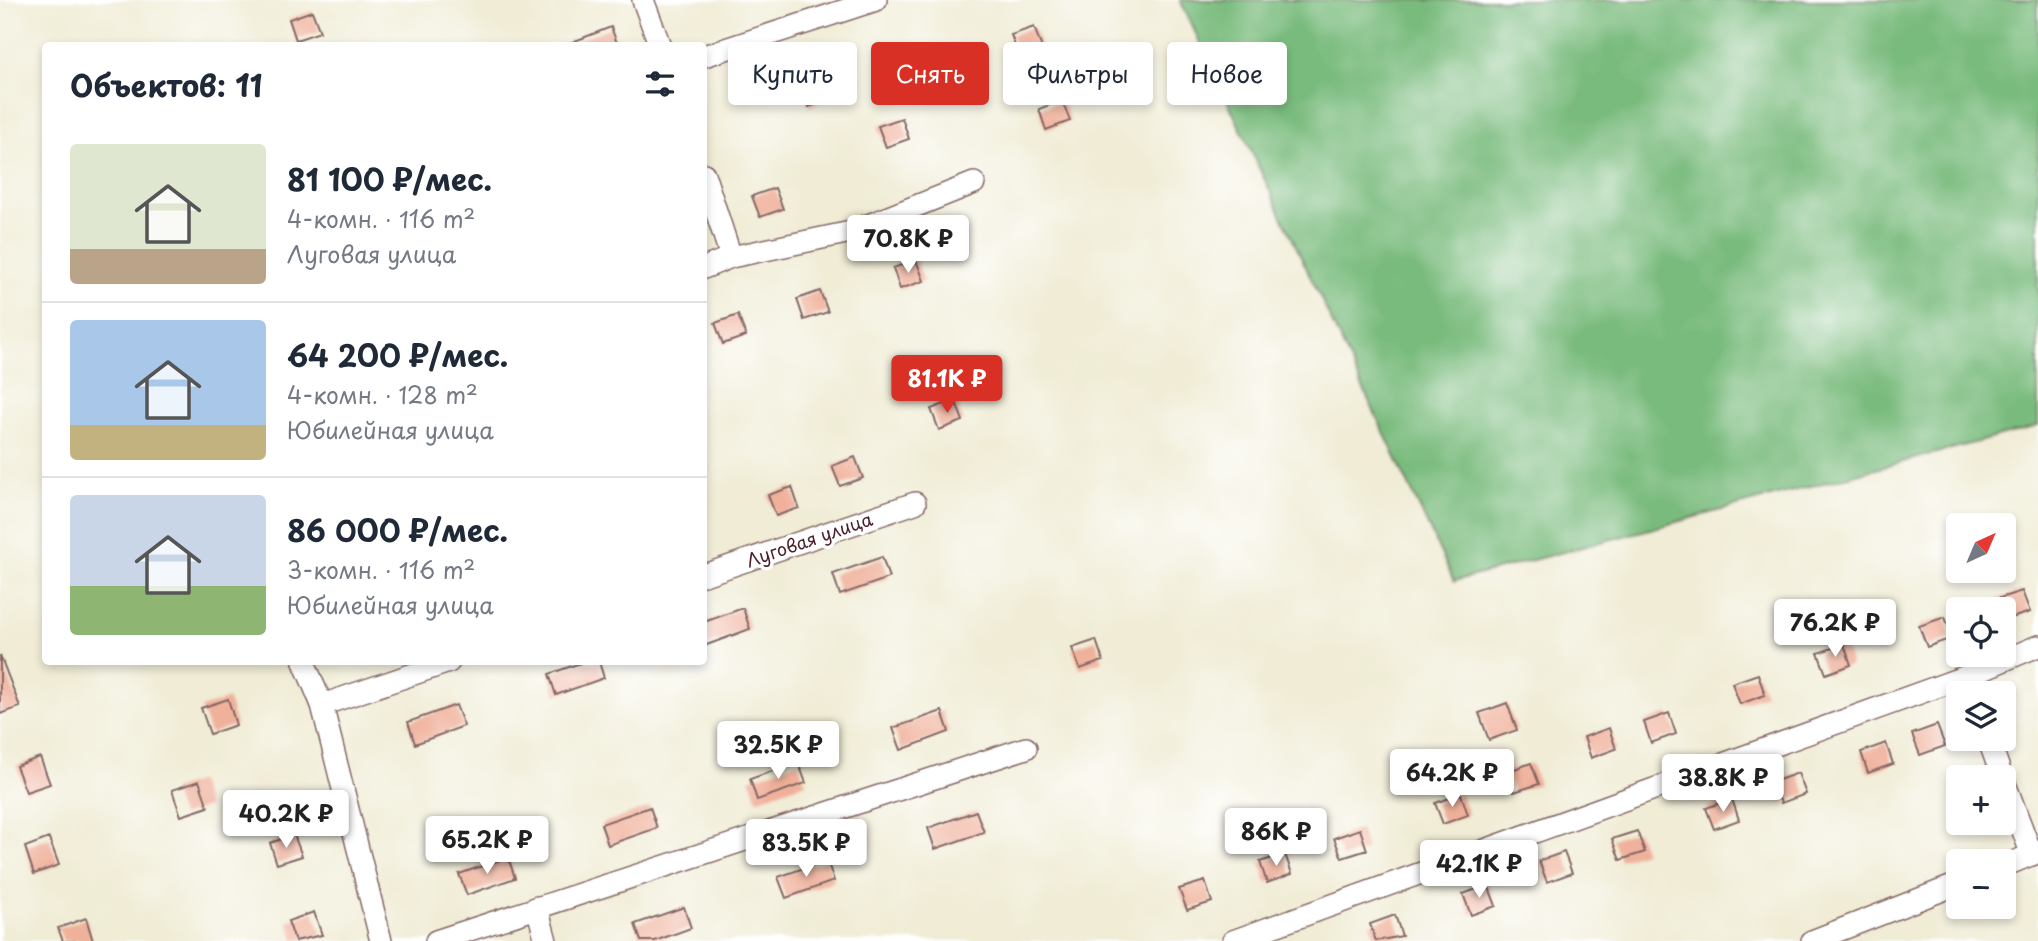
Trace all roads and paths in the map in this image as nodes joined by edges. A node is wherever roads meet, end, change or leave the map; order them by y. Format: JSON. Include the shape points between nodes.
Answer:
{"nodes":[{"id":1,"x":643,"y":0,"type":"edge"},
{"id":2,"x":876,"y":0,"type":"edge"},
{"id":3,"x":659,"y":42,"type":"edge"},
{"id":4,"x":707,"y":55,"type":"edge"},
{"id":5,"x":707,"y":183,"type":"edge"},
{"id":6,"x":974,"y":183,"type":"dead end"},
{"id":7,"x":731,"y":257,"type":"junction"},
{"id":8,"x":707,"y":267,"type":"edge"},
{"id":9,"x":915,"y":503,"type":"dead end"},
{"id":10,"x":707,"y":574,"type":"edge"},
{"id":11,"x":2038,"y":646,"type":"edge"},
{"id":12,"x":305,"y":665,"type":"edge"},
{"id":13,"x":440,"y":665,"type":"edge"},
{"id":14,"x":1974,"y":681,"type":"edge"},
{"id":15,"x":1946,"y":692,"type":"edge"},
{"id":16,"x":322,"y":705,"type":"junction"},
{"id":17,"x":1026,"y":748,"type":"dead end"},
{"id":18,"x":2016,"y":809,"type":"edge"},
{"id":19,"x":2035,"y":854,"type":"edge"},
{"id":20,"x":2016,"y":861,"type":"edge"},
{"id":21,"x":1946,"y":889,"type":"edge"},
{"id":22,"x":537,"y":906,"type":"junction"},
{"id":23,"x":381,"y":941,"type":"edge"},
{"id":24,"x":436,"y":941,"type":"edge"},
{"id":25,"x":545,"y":941,"type":"edge"},
{"id":26,"x":1233,"y":941,"type":"edge"},
{"id":27,"x":1812,"y":941,"type":"edge"}],
"edges":[{"from":1,"to":3,"type":"street"},
{"from":2,"to":4,"type":"street"},
{"from":5,"to":7,"type":"street"},
{"from":6,"to":7,"type":"street","via":[[851,232]]},
{"from":7,"to":8,"type":"street"},
{"from":9,"to":10,"type":"street","name":"Луговая улица"},
{"from":11,"to":14,"type":"street"},
{"from":12,"to":16,"type":"street"},
{"from":13,"to":16,"type":"street"},
{"from":15,"to":26,"type":"street"},
{"from":16,"to":23,"type":"street"},
{"from":17,"to":22,"type":"street"},
{"from":18,"to":19,"type":"street"},
{"from":19,"to":20,"type":"street"},
{"from":21,"to":27,"type":"street"},
{"from":22,"to":24,"type":"street"},
{"from":22,"to":25,"type":"street"}]}
